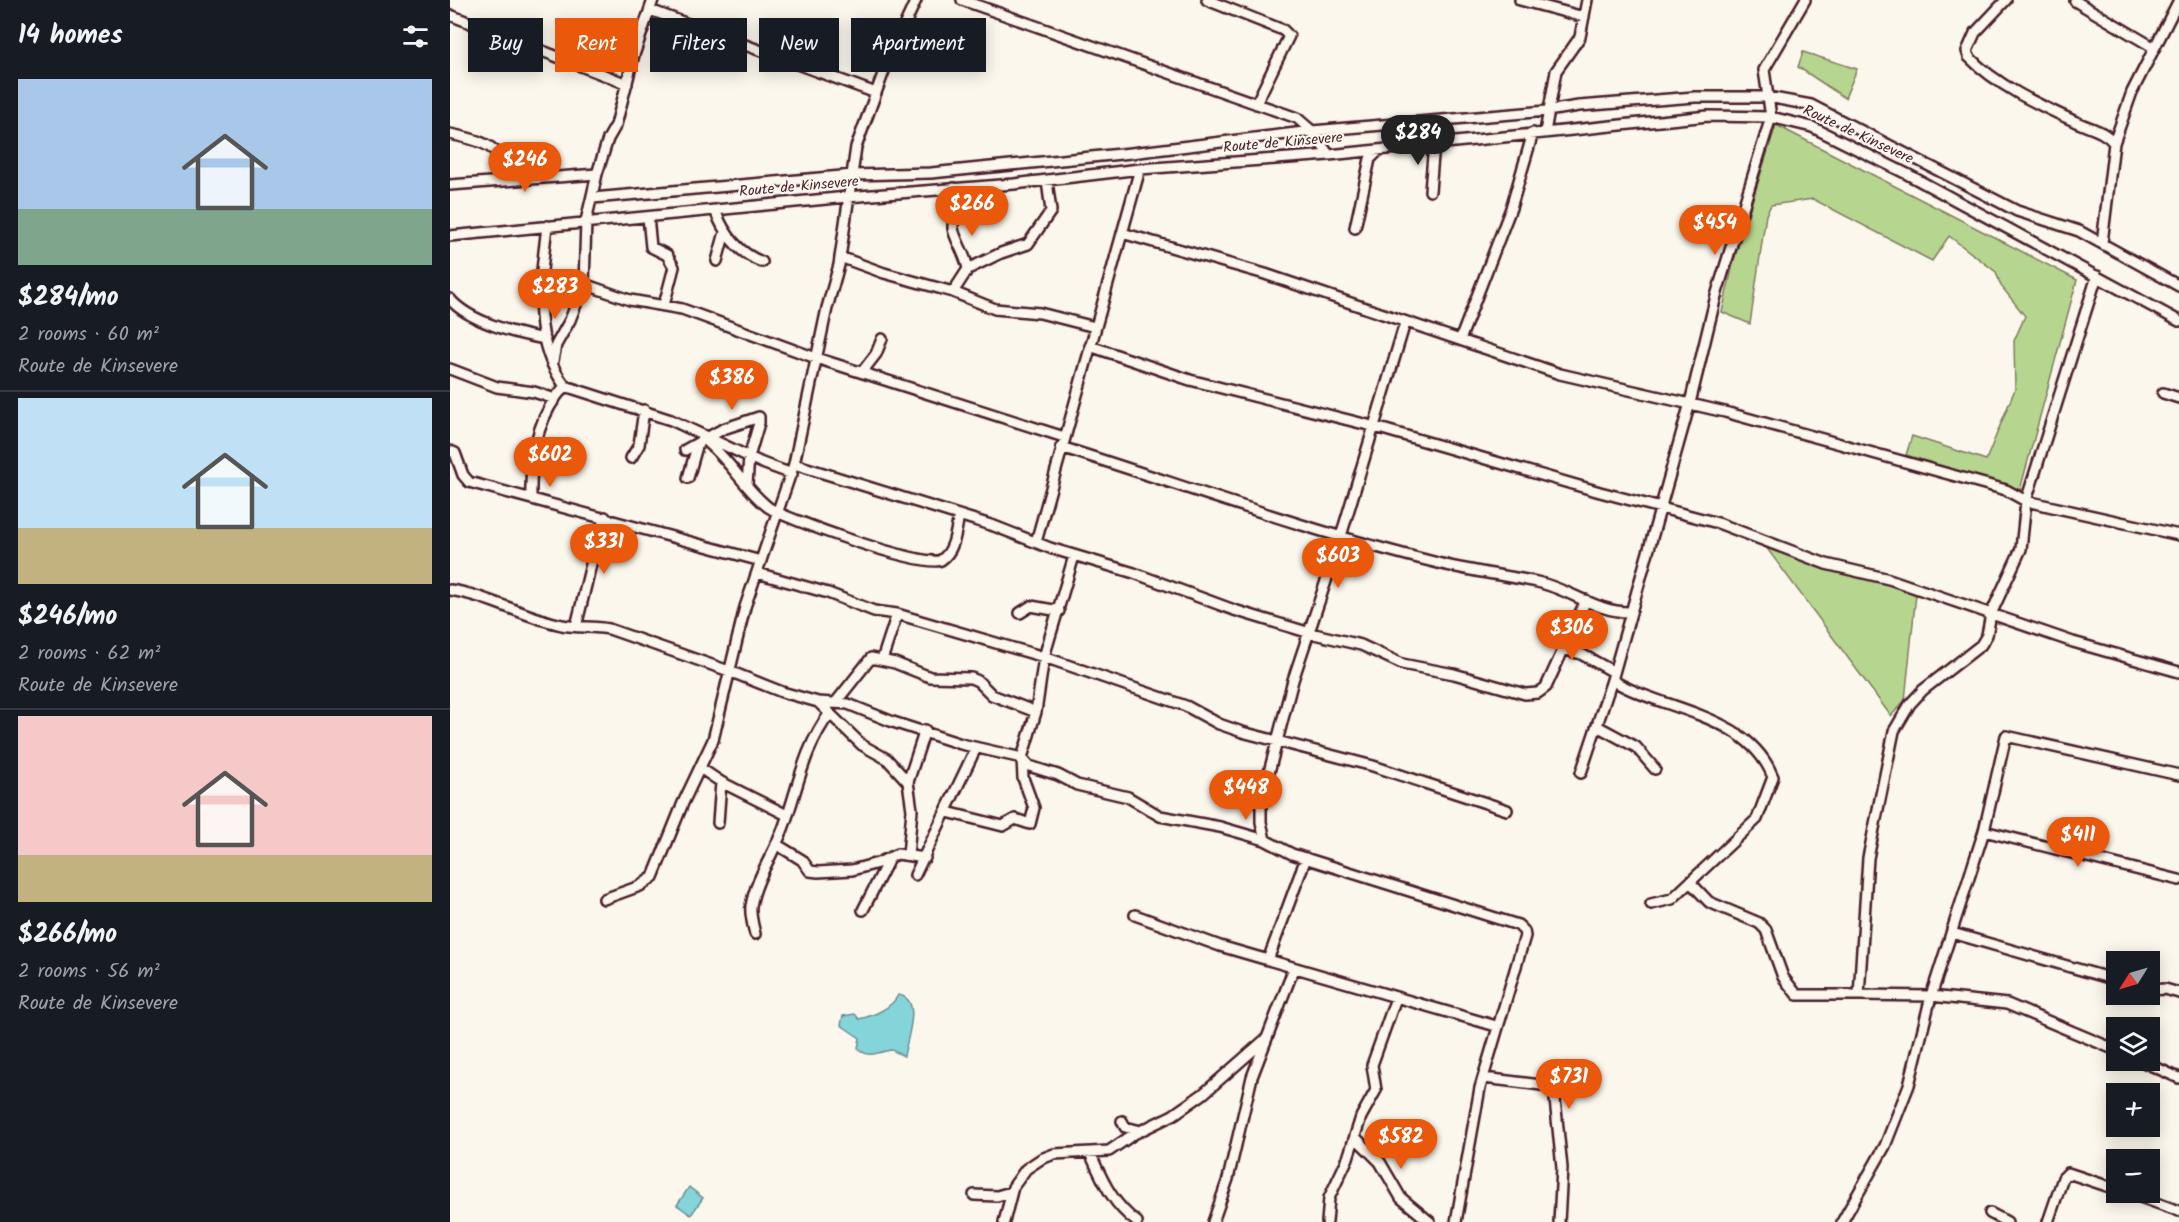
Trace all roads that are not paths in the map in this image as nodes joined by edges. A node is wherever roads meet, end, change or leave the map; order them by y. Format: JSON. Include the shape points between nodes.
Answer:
{"nodes":[{"id":1,"x":653,"y":0,"type":"edge"},
{"id":2,"x":916,"y":0,"type":"edge"},
{"id":3,"x":962,"y":0,"type":"edge"},
{"id":4,"x":1207,"y":0,"type":"edge"},
{"id":5,"x":1520,"y":0,"type":"edge"},
{"id":6,"x":1587,"y":0,"type":"edge"},
{"id":7,"x":1805,"y":0,"type":"edge"},
{"id":8,"x":2006,"y":0,"type":"edge"},
{"id":9,"x":2179,"y":0,"type":"edge"},
{"id":10,"x":2075,"y":1,"type":"edge"},
{"id":11,"x":650,"y":10,"type":"junction"},
{"id":12,"x":450,"y":15,"type":"edge"},
{"id":13,"x":1584,"y":17,"type":"junction"},
{"id":14,"x":2153,"y":47,"type":"junction"},
{"id":15,"x":627,"y":84,"type":"junction"},
{"id":16,"x":876,"y":93,"type":"junction"},
{"id":17,"x":1768,"y":97,"type":"junction"},
{"id":18,"x":1257,"y":104,"type":"junction"},
{"id":19,"x":1547,"y":111,"type":"junction"},
{"id":20,"x":1771,"y":117,"type":"junction"},
{"id":21,"x":1312,"y":131,"type":"junction"},
{"id":22,"x":1545,"y":132,"type":"junction"},
{"id":23,"x":1533,"y":133,"type":"junction"},
{"id":24,"x":450,"y":134,"type":"edge"},
{"id":25,"x":1434,"y":144,"type":"junction"},
{"id":26,"x":2114,"y":144,"type":"junction"},
{"id":27,"x":1379,"y":150,"type":"junction"},
{"id":28,"x":1329,"y":155,"type":"junction"},
{"id":29,"x":1140,"y":169,"type":"junction"},
{"id":30,"x":597,"y":174,"type":"junction"},
{"id":31,"x":853,"y":175,"type":"junction"},
{"id":32,"x":512,"y":180,"type":"junction"},
{"id":33,"x":1047,"y":181,"type":"junction"},
{"id":34,"x":450,"y":185,"type":"edge"},
{"id":35,"x":954,"y":188,"type":"junction"},
{"id":36,"x":1430,"y":191,"type":"dead end"},
{"id":37,"x":847,"y":197,"type":"junction"},
{"id":38,"x":593,"y":198,"type":"junction"},
{"id":39,"x":715,"y":210,"type":"junction"},
{"id":40,"x":648,"y":217,"type":"junction"},
{"id":41,"x":586,"y":221,"type":"junction"},
{"id":42,"x":547,"y":226,"type":"junction"},
{"id":43,"x":1355,"y":228,"type":"dead end"},
{"id":44,"x":725,"y":232,"type":"junction"},
{"id":45,"x":1122,"y":233,"type":"junction"},
{"id":46,"x":450,"y":236,"type":"edge"},
{"id":47,"x":2102,"y":243,"type":"junction"},
{"id":48,"x":840,"y":256,"type":"junction"},
{"id":49,"x":717,"y":261,"type":"dead end"},
{"id":50,"x":762,"y":262,"type":"dead end"},
{"id":51,"x":968,"y":269,"type":"junction"},
{"id":52,"x":2097,"y":276,"type":"junction"},
{"id":53,"x":584,"y":284,"type":"junction"},
{"id":54,"x":2179,"y":286,"type":"edge"},
{"id":55,"x":953,"y":292,"type":"junction"},
{"id":56,"x":450,"y":299,"type":"edge"},
{"id":57,"x":664,"y":305,"type":"junction"},
{"id":58,"x":2179,"y":321,"type":"edge"},
{"id":59,"x":1405,"y":323,"type":"junction"},
{"id":60,"x":1095,"y":327,"type":"junction"},
{"id":61,"x":545,"y":339,"type":"junction"},
{"id":62,"x":882,"y":339,"type":"dead end"},
{"id":63,"x":1460,"y":340,"type":"junction"},
{"id":64,"x":1090,"y":346,"type":"junction"},
{"id":65,"x":816,"y":358,"type":"junction"},
{"id":66,"x":553,"y":363,"type":"junction"},
{"id":67,"x":450,"y":369,"type":"edge"},
{"id":68,"x":862,"y":372,"type":"junction"},
{"id":69,"x":565,"y":386,"type":"junction"},
{"id":70,"x":2163,"y":393,"type":"dead end"},
{"id":71,"x":2179,"y":398,"type":"edge"},
{"id":72,"x":555,"y":399,"type":"junction"},
{"id":73,"x":1690,"y":403,"type":"junction"},
{"id":74,"x":644,"y":410,"type":"junction"},
{"id":75,"x":1372,"y":426,"type":"junction"},
{"id":76,"x":704,"y":440,"type":"junction"},
{"id":77,"x":1062,"y":442,"type":"junction"},
{"id":78,"x":685,"y":450,"type":"dead end"},
{"id":79,"x":450,"y":451,"type":"edge"},
{"id":80,"x":749,"y":457,"type":"junction"},
{"id":81,"x":631,"y":458,"type":"dead end"},
{"id":82,"x":793,"y":469,"type":"junction"},
{"id":83,"x":688,"y":478,"type":"dead end"},
{"id":84,"x":747,"y":484,"type":"junction"},
{"id":85,"x":531,"y":496,"type":"junction"},
{"id":86,"x":2026,"y":501,"type":"junction"},
{"id":87,"x":1660,"y":507,"type":"junction"},
{"id":88,"x":778,"y":514,"type":"junction"},
{"id":89,"x":959,"y":515,"type":"junction"},
{"id":90,"x":605,"y":517,"type":"junction"},
{"id":91,"x":2179,"y":535,"type":"edge"},
{"id":92,"x":1341,"y":536,"type":"junction"},
{"id":93,"x":1036,"y":542,"type":"junction"},
{"id":94,"x":1074,"y":556,"type":"junction"},
{"id":95,"x":761,"y":561,"type":"junction"},
{"id":96,"x":757,"y":573,"type":"junction"},
{"id":97,"x":450,"y":590,"type":"edge"},
{"id":98,"x":1586,"y":600,"type":"junction"},
{"id":99,"x":1059,"y":611,"type":"junction"},
{"id":100,"x":1631,"y":612,"type":"junction"},
{"id":101,"x":1020,"y":613,"type":"dead end"},
{"id":102,"x":897,"y":614,"type":"junction"},
{"id":103,"x":1991,"y":614,"type":"junction"},
{"id":104,"x":576,"y":626,"type":"junction"},
{"id":105,"x":1310,"y":633,"type":"junction"},
{"id":106,"x":1562,"y":649,"type":"junction"},
{"id":107,"x":1044,"y":657,"type":"junction"},
{"id":108,"x":882,"y":660,"type":"junction"},
{"id":109,"x":729,"y":671,"type":"junction"},
{"id":110,"x":2179,"y":672,"type":"edge"},
{"id":111,"x":1613,"y":676,"type":"junction"},
{"id":112,"x":818,"y":702,"type":"junction"},
{"id":113,"x":836,"y":702,"type":"junction"},
{"id":114,"x":1036,"y":712,"type":"junction"},
{"id":115,"x":830,"y":713,"type":"junction"},
{"id":116,"x":1597,"y":726,"type":"junction"},
{"id":117,"x":925,"y":730,"type":"junction"},
{"id":118,"x":1279,"y":740,"type":"junction"},
{"id":119,"x":976,"y":748,"type":"junction"},
{"id":120,"x":1022,"y":758,"type":"junction"},
{"id":121,"x":700,"y":768,"type":"junction"},
{"id":122,"x":1655,"y":769,"type":"dead end"},
{"id":123,"x":1581,"y":773,"type":"dead end"},
{"id":124,"x":2179,"y":775,"type":"edge"},
{"id":125,"x":721,"y":782,"type":"junction"},
{"id":126,"x":908,"y":782,"type":"junction"},
{"id":127,"x":1507,"y":810,"type":"dead end"},
{"id":128,"x":947,"y":812,"type":"junction"},
{"id":129,"x":787,"y":815,"type":"junction"},
{"id":130,"x":718,"y":823,"type":"dead end"},
{"id":131,"x":1984,"y":831,"type":"junction"},
{"id":132,"x":1265,"y":840,"type":"junction"},
{"id":133,"x":776,"y":844,"type":"junction"},
{"id":134,"x":908,"y":855,"type":"junction"},
{"id":135,"x":925,"y":858,"type":"junction"},
{"id":136,"x":1306,"y":858,"type":"junction"},
{"id":137,"x":889,"y":859,"type":"junction"},
{"id":138,"x":915,"y":875,"type":"dead end"},
{"id":139,"x":2179,"y":880,"type":"edge"},
{"id":140,"x":1690,"y":882,"type":"junction"},
{"id":141,"x":604,"y":899,"type":"dead end"},
{"id":142,"x":1651,"y":904,"type":"dead end"},
{"id":143,"x":863,"y":910,"type":"dead end"},
{"id":144,"x":1135,"y":915,"type":"dead end"},
{"id":145,"x":1952,"y":933,"type":"junction"},
{"id":146,"x":755,"y":934,"type":"dead end"},
{"id":147,"x":1268,"y":960,"type":"junction"},
{"id":148,"x":1294,"y":968,"type":"junction"},
{"id":149,"x":2106,"y":977,"type":"edge"},
{"id":150,"x":2160,"y":989,"type":"edge"},
{"id":151,"x":2179,"y":993,"type":"edge"},
{"id":152,"x":1859,"y":995,"type":"junction"},
{"id":153,"x":1931,"y":996,"type":"junction"},
{"id":154,"x":1396,"y":998,"type":"junction"},
{"id":155,"x":1496,"y":1026,"type":"junction"},
{"id":156,"x":1267,"y":1038,"type":"junction"},
{"id":157,"x":2106,"y":1046,"type":"edge"},
{"id":158,"x":2160,"y":1069,"type":"edge"},
{"id":159,"x":1484,"y":1078,"type":"junction"},
{"id":160,"x":2179,"y":1078,"type":"edge"},
{"id":161,"x":1122,"y":1121,"type":"dead end"},
{"id":162,"x":1141,"y":1131,"type":"junction"},
{"id":163,"x":1356,"y":1138,"type":"junction"},
{"id":164,"x":1090,"y":1153,"type":"junction"},
{"id":165,"x":2106,"y":1185,"type":"edge"},
{"id":166,"x":1011,"y":1192,"type":"junction"},
{"id":167,"x":974,"y":1195,"type":"dead end"},
{"id":168,"x":2157,"y":1203,"type":"edge"},
{"id":169,"x":2179,"y":1211,"type":"edge"},
{"id":170,"x":1990,"y":1213,"type":"dead end"},
{"id":171,"x":1846,"y":1220,"type":"edge"},
{"id":172,"x":1004,"y":1222,"type":"edge"},
{"id":173,"x":1137,"y":1222,"type":"edge"},
{"id":174,"x":1213,"y":1222,"type":"edge"},
{"id":175,"x":1327,"y":1222,"type":"edge"},
{"id":176,"x":1430,"y":1222,"type":"edge"},
{"id":177,"x":1455,"y":1222,"type":"edge"},
{"id":178,"x":1559,"y":1222,"type":"edge"},
{"id":179,"x":2007,"y":1222,"type":"edge"},
{"id":180,"x":2048,"y":1222,"type":"edge"}],
"edges":[{"from":1,"to":11,"type":"street"},
{"from":2,"to":16,"type":"street"},
{"from":3,"to":18,"type":"street"},
{"from":4,"to":18,"type":"street","via":[[1283,30],[1289,36]]},
{"from":5,"to":13,"type":"street"},
{"from":6,"to":13,"type":"street"},
{"from":7,"to":17,"type":"street","via":[[1766,64]]},
{"from":8,"to":26,"type":"street","via":[[1975,33],[1967,51],[1969,57],[2012,88],[2108,136]]},
{"from":9,"to":14,"type":"street"},
{"from":10,"to":14,"type":"street"},
{"from":11,"to":15,"type":"street"},
{"from":11,"to":16,"type":"street"},
{"from":12,"to":15,"type":"street"},
{"from":13,"to":19,"type":"street","via":[[1580,37],[1556,71]]},
{"from":14,"to":26,"type":"street"},
{"from":15,"to":30,"type":"street"},
{"from":16,"to":31,"type":"street","via":[[856,147]]},
{"from":17,"to":19,"type":"street","via":[[1695,97]]},
{"from":17,"to":20,"type":"street"},
{"from":17,"to":47,"type":"street","via":[[1811,105],[2017,212],[2079,231]]},
{"from":18,"to":21,"type":"street","via":[[1297,118]]},
{"from":19,"to":21,"type":"street"},
{"from":19,"to":22,"type":"street"},
{"from":20,"to":22,"type":"street","name":"Route de Kinsevere","via":[[1708,116]]},
{"from":20,"to":52,"type":"street","name":"Route de Kinsevere","via":[[1812,127]]},
{"from":20,"to":73,"type":"street","via":[[1716,296]]},
{"from":21,"to":28,"type":"street"},
{"from":21,"to":31,"type":"street","via":[[931,173]]},
{"from":22,"to":23,"type":"street","name":"Route de Kinsevere"},
{"from":23,"to":25,"type":"street","name":"Route de Kinsevere"},
{"from":23,"to":63,"type":"street","via":[[1511,208]]},
{"from":24,"to":32,"type":"street","via":[[495,149],[506,161]]},
{"from":25,"to":27,"type":"street","name":"Route de Kinsevere"},
{"from":25,"to":36,"type":"street"},
{"from":26,"to":47,"type":"street"},
{"from":27,"to":28,"type":"street","name":"Route de Kinsevere"},
{"from":27,"to":43,"type":"street","via":[[1370,159]]},
{"from":28,"to":29,"type":"street","name":"Route de Kinsevere"},
{"from":29,"to":33,"type":"street","name":"Route de Kinsevere"},
{"from":29,"to":45,"type":"street"},
{"from":30,"to":32,"type":"street"},
{"from":30,"to":38,"type":"street"},
{"from":31,"to":37,"type":"street"},
{"from":31,"to":38,"type":"street"},
{"from":32,"to":34,"type":"street"},
{"from":33,"to":35,"type":"street","name":"Route de Kinsevere"},
{"from":33,"to":51,"type":"street","via":[[1051,211],[1031,241]]},
{"from":35,"to":37,"type":"street","name":"Route de Kinsevere"},
{"from":35,"to":51,"type":"street","via":[[958,197],[953,229]]},
{"from":37,"to":39,"type":"street","name":"Route de Kinsevere"},
{"from":37,"to":48,"type":"street"},
{"from":38,"to":41,"type":"street"},
{"from":39,"to":40,"type":"street","name":"Route de Kinsevere"},
{"from":39,"to":44,"type":"street"},
{"from":40,"to":41,"type":"street","name":"Route de Kinsevere"},
{"from":40,"to":57,"type":"street","via":[[651,247],[667,255],[674,267]]},
{"from":41,"to":42,"type":"street","name":"Route de Kinsevere"},
{"from":41,"to":53,"type":"street"},
{"from":42,"to":46,"type":"street","name":"Route de Kinsevere"},
{"from":42,"to":61,"type":"street","via":[[540,304]]},
{"from":44,"to":49,"type":"street"},
{"from":44,"to":50,"type":"street","via":[[745,255]]},
{"from":45,"to":59,"type":"street","via":[[1255,271]]},
{"from":45,"to":60,"type":"street"},
{"from":47,"to":54,"type":"street"},
{"from":48,"to":55,"type":"street"},
{"from":48,"to":65,"type":"street"},
{"from":51,"to":55,"type":"street"},
{"from":52,"to":58,"type":"street","name":"Route de Kinsevere"},
{"from":52,"to":86,"type":"street"},
{"from":53,"to":57,"type":"street","via":[[630,300]]},
{"from":53,"to":66,"type":"street","via":[[556,345]]},
{"from":55,"to":60,"type":"street","via":[[995,309],[1040,312]]},
{"from":56,"to":61,"type":"street","via":[[506,331]]},
{"from":57,"to":65,"type":"street"},
{"from":59,"to":63,"type":"street"},
{"from":59,"to":75,"type":"street"},
{"from":60,"to":64,"type":"street"},
{"from":61,"to":66,"type":"street"},
{"from":62,"to":68,"type":"street"},
{"from":63,"to":73,"type":"street","via":[[1560,374]]},
{"from":64,"to":75,"type":"street","via":[[1190,380]]},
{"from":64,"to":77,"type":"street"},
{"from":65,"to":68,"type":"street"},
{"from":65,"to":82,"type":"street"},
{"from":66,"to":69,"type":"street"},
{"from":67,"to":72,"type":"street","via":[[497,387]]},
{"from":68,"to":77,"type":"street"},
{"from":69,"to":72,"type":"street"},
{"from":69,"to":74,"type":"street"},
{"from":70,"to":71,"type":"street"},
{"from":72,"to":85,"type":"street","via":[[534,448]]},
{"from":73,"to":86,"type":"street","via":[[2006,490]]},
{"from":73,"to":87,"type":"street"},
{"from":74,"to":76,"type":"street"},
{"from":74,"to":81,"type":"street","via":[[639,445]]},
{"from":75,"to":87,"type":"street"},
{"from":75,"to":92,"type":"street"},
{"from":76,"to":78,"type":"street"},
{"from":76,"to":80,"type":"street"},
{"from":76,"to":80,"type":"street","via":[[729,426],[759,417]]},
{"from":76,"to":83,"type":"street"},
{"from":76,"to":84,"type":"street","via":[[721,452]]},
{"from":77,"to":92,"type":"street"},
{"from":77,"to":93,"type":"street"},
{"from":79,"to":85,"type":"street","via":[[455,453],[469,482]]},
{"from":80,"to":82,"type":"street"},
{"from":80,"to":84,"type":"street"},
{"from":82,"to":88,"type":"street"},
{"from":82,"to":89,"type":"street"},
{"from":84,"to":88,"type":"street"},
{"from":85,"to":90,"type":"street"},
{"from":86,"to":91,"type":"street"},
{"from":86,"to":103,"type":"street","via":[[2021,549]]},
{"from":87,"to":100,"type":"street"},
{"from":87,"to":103,"type":"street","via":[[1718,523],[1826,564],[1889,579]]},
{"from":88,"to":89,"type":"street","via":[[907,558],[935,563],[951,548]]},
{"from":88,"to":95,"type":"street"},
{"from":89,"to":93,"type":"street"},
{"from":90,"to":95,"type":"street"},
{"from":90,"to":104,"type":"street","via":[[592,554]]},
{"from":92,"to":98,"type":"street","via":[[1435,562],[1540,583]]},
{"from":92,"to":105,"type":"street"},
{"from":93,"to":94,"type":"street"},
{"from":94,"to":99,"type":"street"},
{"from":94,"to":105,"type":"street"},
{"from":95,"to":96,"type":"street"},
{"from":96,"to":102,"type":"street","via":[[874,611]]},
{"from":96,"to":109,"type":"street"},
{"from":97,"to":104,"type":"street"},
{"from":98,"to":100,"type":"street","via":[[1611,612]]},
{"from":98,"to":106,"type":"street"},
{"from":99,"to":101,"type":"street","via":[[1031,606]]},
{"from":99,"to":107,"type":"street"},
{"from":100,"to":111,"type":"street"},
{"from":102,"to":107,"type":"street"},
{"from":102,"to":108,"type":"street"},
{"from":103,"to":110,"type":"street"},
{"from":103,"to":152,"type":"street","via":[[1981,645],[1923,690],[1894,731],[1868,858]]},
{"from":104,"to":109,"type":"street","via":[[609,629]]},
{"from":105,"to":106,"type":"street","via":[[1360,645],[1402,664],[1526,694],[1538,693],[1546,687]]},
{"from":105,"to":118,"type":"street","via":[[1293,680]]},
{"from":106,"to":111,"type":"street","via":[[1581,654]]},
{"from":107,"to":114,"type":"street"},
{"from":107,"to":118,"type":"street","via":[[1186,706],[1219,724]]},
{"from":108,"to":113,"type":"street","via":[[867,659]]},
{"from":108,"to":114,"type":"street","via":[[930,677],[971,678],[992,695]]},
{"from":109,"to":112,"type":"street","via":[[765,687]]},
{"from":109,"to":121,"type":"street","via":[[713,740]]},
{"from":111,"to":116,"type":"street"},
{"from":111,"to":140,"type":"street","via":[[1640,694],[1724,726],[1751,747],[1768,765],[1773,777],[1757,819]]},
{"from":112,"to":113,"type":"street"},
{"from":112,"to":115,"type":"street"},
{"from":113,"to":117,"type":"street"},
{"from":114,"to":120,"type":"street"},
{"from":115,"to":126,"type":"street","via":[[862,745],[887,759]]},
{"from":115,"to":129,"type":"street","via":[[806,754]]},
{"from":116,"to":122,"type":"street","via":[[1636,747]]},
{"from":116,"to":123,"type":"street"},
{"from":117,"to":119,"type":"street"},
{"from":117,"to":126,"type":"street"},
{"from":118,"to":127,"type":"street"},
{"from":118,"to":132,"type":"street","via":[[1261,803]]},
{"from":119,"to":120,"type":"street"},
{"from":119,"to":128,"type":"street"},
{"from":120,"to":128,"type":"street","via":[[1023,778],[1034,808],[1030,824],[1015,819],[1003,826]]},
{"from":120,"to":132,"type":"street","via":[[1029,766],[1077,785],[1128,797],[1160,816]]},
{"from":121,"to":125,"type":"street"},
{"from":121,"to":141,"type":"street","via":[[654,877]]},
{"from":124,"to":131,"type":"street","via":[[2006,736]]},
{"from":125,"to":129,"type":"street"},
{"from":125,"to":130,"type":"street"},
{"from":126,"to":134,"type":"street","via":[[912,810]]},
{"from":128,"to":135,"type":"street"},
{"from":129,"to":133,"type":"street"},
{"from":131,"to":139,"type":"street"},
{"from":131,"to":145,"type":"street"},
{"from":132,"to":136,"type":"street"},
{"from":133,"to":137,"type":"street","via":[[802,860],[810,871],[852,870]]},
{"from":133,"to":146,"type":"street","via":[[752,905]]},
{"from":134,"to":135,"type":"street"},
{"from":134,"to":137,"type":"street","via":[[897,854]]},
{"from":135,"to":138,"type":"street"},
{"from":136,"to":147,"type":"street"},
{"from":136,"to":155,"type":"street","via":[[1522,927],[1525,936]]},
{"from":137,"to":143,"type":"street"},
{"from":140,"to":142,"type":"street","via":[[1672,899]]},
{"from":140,"to":152,"type":"street","via":[[1709,902],[1759,923],[1766,930],[1783,977],[1797,995]]},
{"from":144,"to":147,"type":"street"},
{"from":145,"to":149,"type":"street"},
{"from":145,"to":153,"type":"street"},
{"from":147,"to":148,"type":"street"},
{"from":148,"to":154,"type":"street"},
{"from":148,"to":156,"type":"street"},
{"from":150,"to":151,"type":"street"},
{"from":152,"to":153,"type":"street"},
{"from":153,"to":157,"type":"street","via":[[2007,1004]]},
{"from":153,"to":171,"type":"street","via":[[1905,1098]]},
{"from":154,"to":155,"type":"street"},
{"from":154,"to":163,"type":"street","via":[[1372,1065],[1376,1090],[1361,1117]]},
{"from":155,"to":159,"type":"street"},
{"from":156,"to":162,"type":"street","via":[[1203,1094]]},
{"from":156,"to":174,"type":"street","via":[[1252,1077],[1228,1179]]},
{"from":158,"to":160,"type":"street"},
{"from":159,"to":177,"type":"street"},
{"from":159,"to":178,"type":"street","via":[[1554,1089],[1562,1168]]},
{"from":161,"to":162,"type":"street","via":[[1125,1126]]},
{"from":162,"to":164,"type":"street","via":[[1109,1151]]},
{"from":163,"to":175,"type":"street","via":[[1329,1198]]},
{"from":163,"to":176,"type":"street","via":[[1380,1162],[1401,1198]]},
{"from":164,"to":166,"type":"street","via":[[1045,1156],[1023,1172]]},
{"from":164,"to":173,"type":"street","via":[[1107,1190]]},
{"from":165,"to":180,"type":"street","via":[[2066,1174]]},
{"from":166,"to":167,"type":"street"},
{"from":166,"to":172,"type":"street"},
{"from":168,"to":169,"type":"street"},
{"from":170,"to":179,"type":"street"}]}
